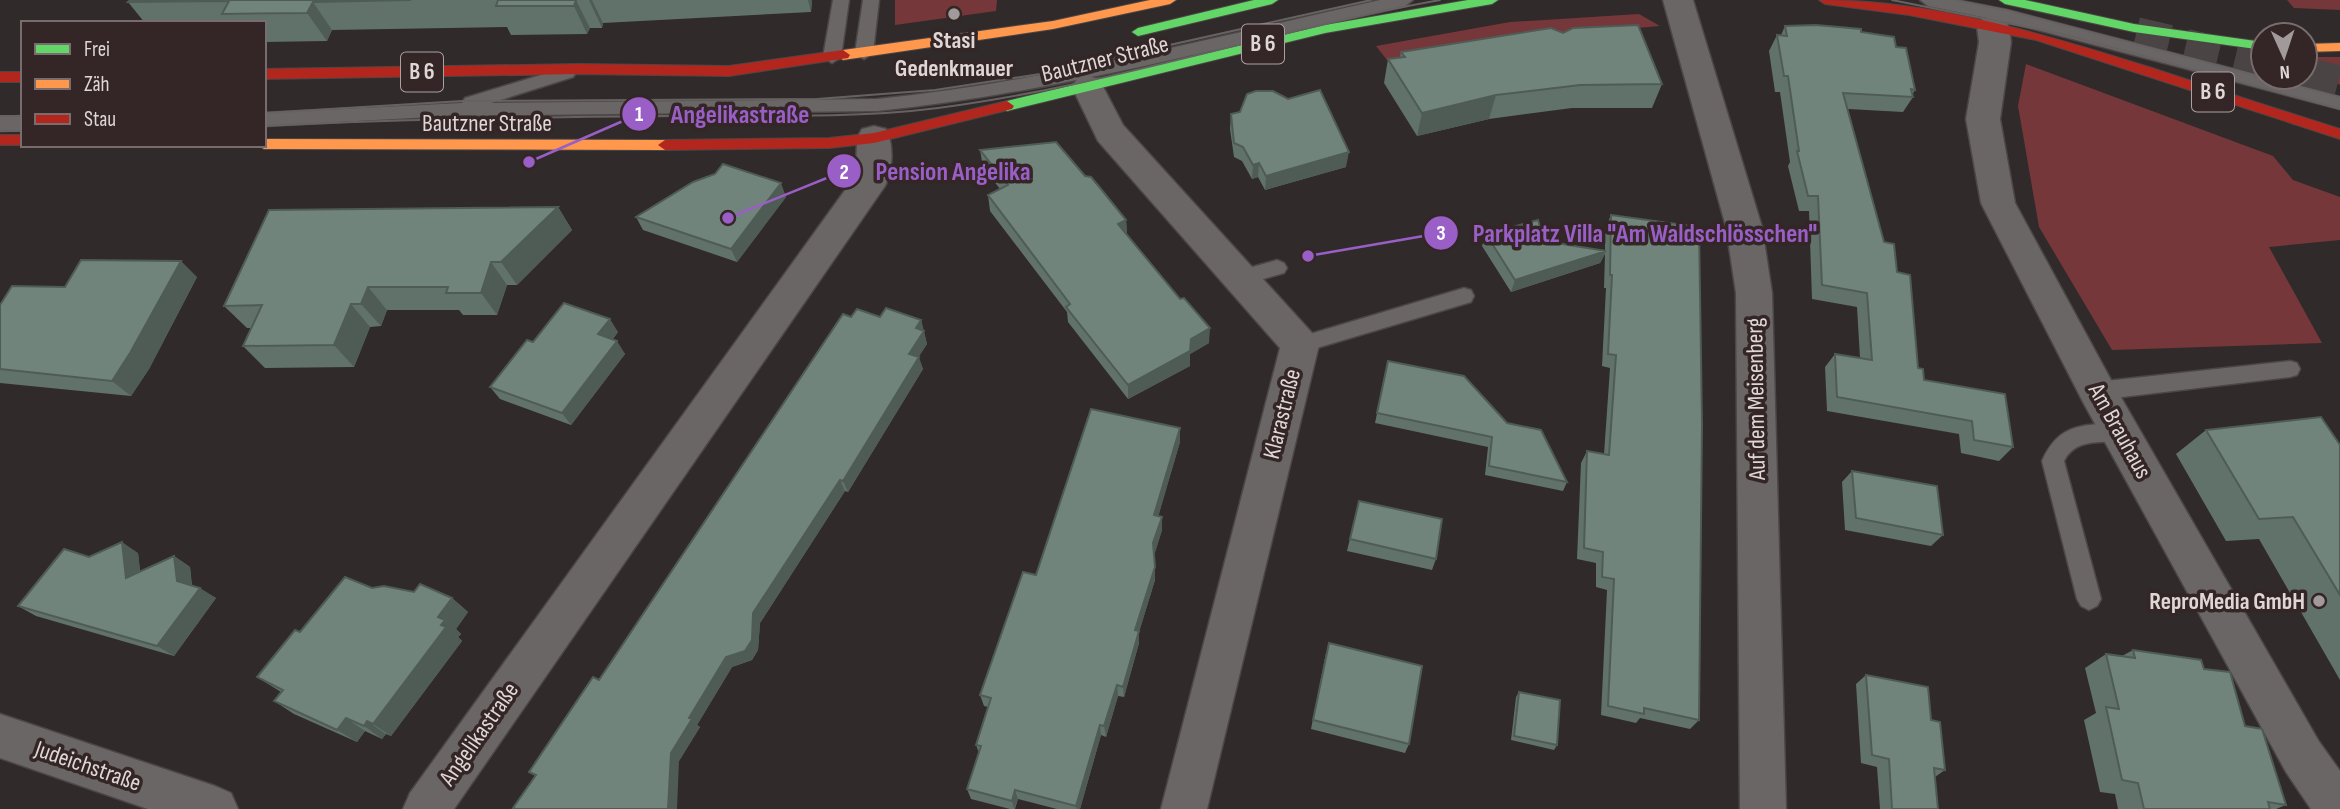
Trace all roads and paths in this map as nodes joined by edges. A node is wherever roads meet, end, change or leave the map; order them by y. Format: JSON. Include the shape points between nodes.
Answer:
{"nodes":[{"id":1,"x":841,"y":0,"type":"edge"},
{"id":2,"x":871,"y":0,"type":"edge"},
{"id":3,"x":1170,"y":0,"type":"edge"},
{"id":4,"x":1272,"y":0,"type":"edge"},
{"id":5,"x":1405,"y":0,"type":"edge"},
{"id":6,"x":1492,"y":0,"type":"edge"},
{"id":7,"x":1678,"y":0,"type":"edge"},
{"id":8,"x":1825,"y":0,"type":"edge"},
{"id":9,"x":1928,"y":0,"type":"edge"},
{"id":10,"x":1999,"y":13,"type":"edge"},
{"id":11,"x":1123,"y":36,"type":"dead end"},
{"id":12,"x":2249,"y":44,"type":"edge"},
{"id":13,"x":2340,"y":47,"type":"edge"},
{"id":14,"x":2319,"y":48,"type":"edge"},
{"id":15,"x":2085,"y":49,"type":"junction"},
{"id":16,"x":864,"y":53,"type":"junction"},
{"id":17,"x":832,"y":57,"type":"junction"},
{"id":18,"x":579,"y":69,"type":"junction"},
{"id":19,"x":847,"y":70,"type":"dead end"},
{"id":20,"x":2214,"y":70,"type":"junction"},
{"id":21,"x":729,"y":71,"type":"junction"},
{"id":22,"x":266,"y":75,"type":"edge"},
{"id":23,"x":21,"y":77,"type":"edge"},
{"id":24,"x":0,"y":78,"type":"edge"},
{"id":25,"x":1088,"y":87,"type":"junction"},
{"id":26,"x":1036,"y":100,"type":"junction"},
{"id":27,"x":2340,"y":103,"type":"edge"},
{"id":28,"x":449,"y":110,"type":"junction"},
{"id":29,"x":300,"y":118,"type":"junction"},
{"id":30,"x":266,"y":120,"type":"edge"},
{"id":31,"x":881,"y":121,"type":"junction"},
{"id":32,"x":21,"y":123,"type":"edge"},
{"id":33,"x":0,"y":124,"type":"edge"},
{"id":34,"x":266,"y":126,"type":"edge"},
{"id":35,"x":2340,"y":134,"type":"edge"},
{"id":36,"x":0,"y":140,"type":"edge"},
{"id":37,"x":21,"y":140,"type":"edge"},
{"id":38,"x":266,"y":144,"type":"edge"},
{"id":39,"x":1276,"y":268,"type":"dead end"},
{"id":40,"x":1238,"y":278,"type":"junction"},
{"id":41,"x":1464,"y":296,"type":"dead end"},
{"id":42,"x":1300,"y":345,"type":"junction"},
{"id":43,"x":2290,"y":369,"type":"dead end"},
{"id":44,"x":2096,"y":391,"type":"junction"},
{"id":45,"x":2120,"y":432,"type":"junction"},
{"id":46,"x":2089,"y":599,"type":"dead end"},
{"id":47,"x":0,"y":736,"type":"edge"},
{"id":48,"x":215,"y":809,"type":"edge"},
{"id":49,"x":426,"y":809,"type":"edge"},
{"id":50,"x":1184,"y":809,"type":"edge"},
{"id":51,"x":1763,"y":809,"type":"edge"},
{"id":52,"x":2339,"y":809,"type":"edge"}],
"edges":[{"from":1,"to":17,"type":"lane"},
{"from":2,"to":16,"type":"lane"},
{"from":3,"to":16,"type":"main road","name":"Bautzner Straße","number":"B 6","via":[[1053,25]]},
{"from":4,"to":11,"type":"main road"},
{"from":5,"to":31,"type":"lane","via":[[1044,81],[937,99]]},
{"from":6,"to":25,"type":"main road","name":"Bautzner Straße","number":"B 6","via":[[1325,29]]},
{"from":7,"to":51,"type":"street","name":"Auf dem Meisenberg","via":[[1744,227],[1754,293]]},
{"from":8,"to":10,"type":"main road","number":"B 6","via":[[1909,11]]},
{"from":9,"to":20,"type":"lane"},
{"from":10,"to":12,"type":"main road","number":"B 6"},
{"from":10,"to":15,"type":"main road","number":"B 6"},
{"from":10,"to":44,"type":"street","name":"Am Brauhaus","via":[[1983,118],[1998,203]]},
{"from":13,"to":14,"type":"main road"},
{"from":15,"to":20,"type":"lane"},
{"from":15,"to":35,"type":"main road","number":"B 6"},
{"from":16,"to":17,"type":"main road","name":"Bautzner Straße","number":"B 6"},
{"from":17,"to":21,"type":"main road","name":"Bautzner Straße","number":"B 6"},
{"from":18,"to":21,"type":"main road","name":"Bautzner Straße","number":"B 6"},
{"from":18,"to":22,"type":"main road","name":"Bautzner Straße","number":"B 6"},
{"from":18,"to":28,"type":"lane"},
{"from":19,"to":21,"type":"main road"},
{"from":20,"to":27,"type":"lane"},
{"from":23,"to":24,"type":"main road"},
{"from":25,"to":26,"type":"main road","name":"Bautzner Straße","number":"B 6"},
{"from":25,"to":40,"type":"street","name":"Klarastraße","via":[[1110,132]]},
{"from":26,"to":31,"type":"main road","name":"Bautzner Straße","number":"B 6"},
{"from":26,"to":31,"type":"lane","via":[[939,108]]},
{"from":28,"to":29,"type":"lane"},
{"from":28,"to":31,"type":"lane"},
{"from":29,"to":30,"type":"lane"},
{"from":29,"to":34,"type":"lane"},
{"from":31,"to":38,"type":"main road","name":"Bautzner Straße","number":"B 6","via":[[784,145]]},
{"from":31,"to":49,"type":"street","name":"Angelikastraße","via":[[873,177]]},
{"from":32,"to":33,"type":"lane"},
{"from":36,"to":37,"type":"main road"},
{"from":39,"to":40,"type":"lane"},
{"from":40,"to":42,"type":"street","name":"Klarastraße"},
{"from":41,"to":42,"type":"lane"},
{"from":42,"to":50,"type":"street","name":"Klarastraße"},
{"from":43,"to":44,"type":"lane"},
{"from":44,"to":45,"type":"street","name":"Am Brauhaus"},
{"from":45,"to":46,"type":"lane","via":[[2064,440],[2053,461]]},
{"from":45,"to":52,"type":"street","name":"Am Brauhaus","via":[[2302,756]]},
{"from":47,"to":48,"type":"street","name":"Judeichstraße"}]}
